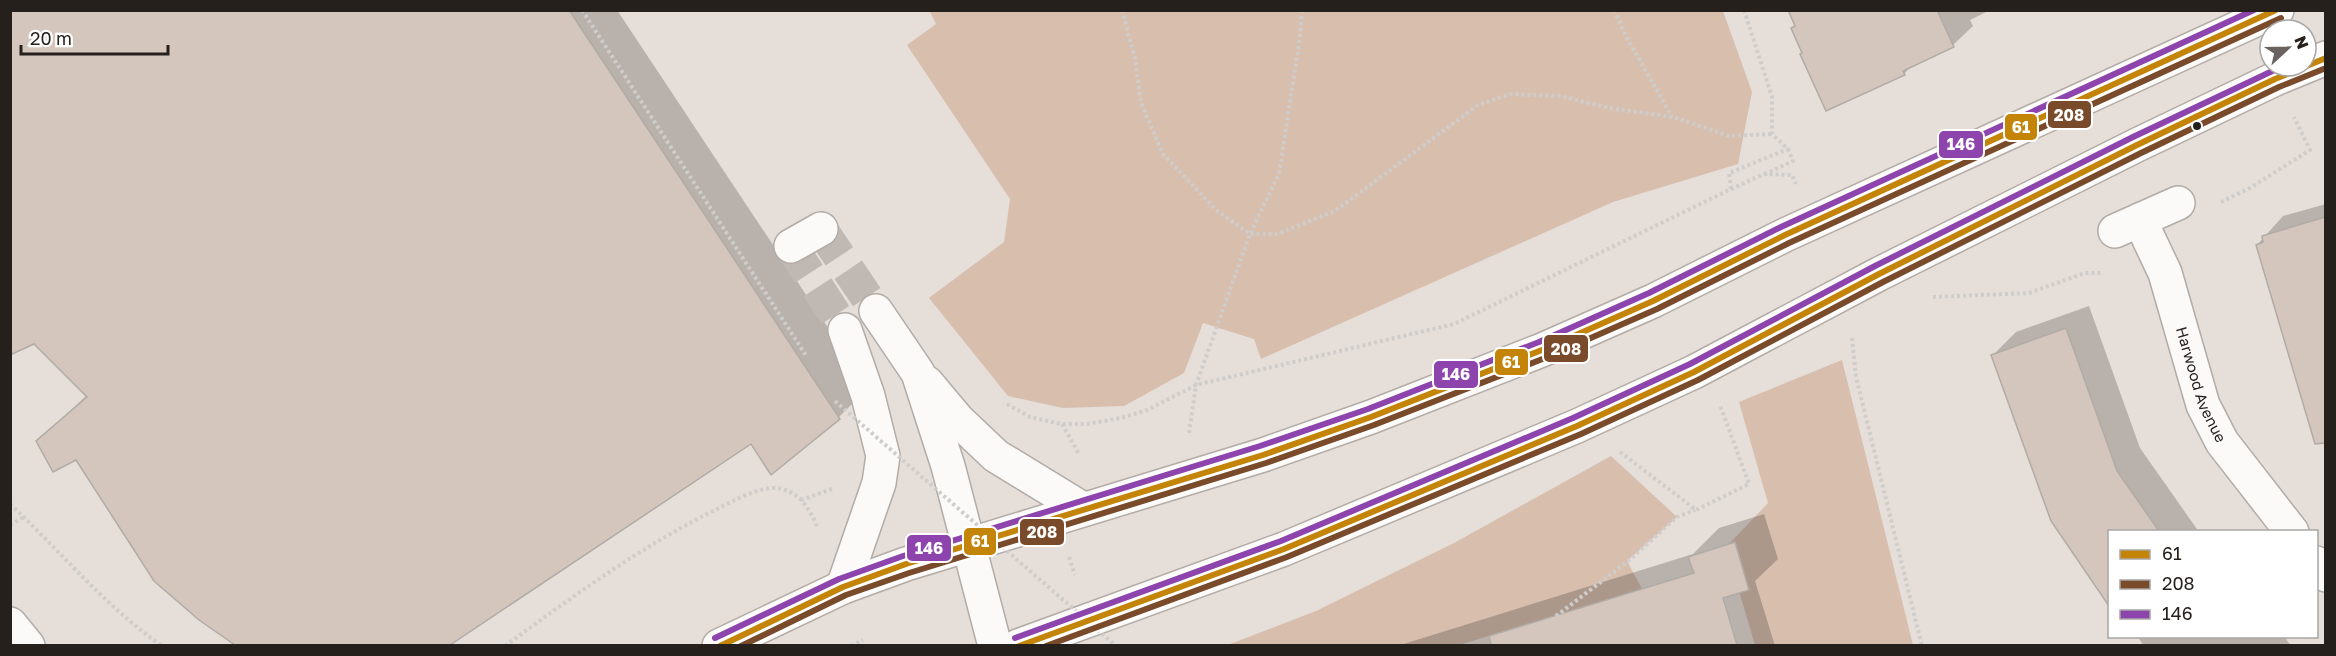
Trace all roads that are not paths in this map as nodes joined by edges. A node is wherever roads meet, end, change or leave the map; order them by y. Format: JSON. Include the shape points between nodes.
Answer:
{"nodes":[{"id":1,"x":2277,"y":10,"type":"edge"},
{"id":2,"x":2325,"y":58,"type":"edge"},
{"id":3,"x":2178,"y":203,"type":"road end"},
{"id":4,"x":821,"y":229,"type":"dead end"},
{"id":5,"x":791,"y":246,"type":"dead end"},
{"id":6,"x":876,"y":311,"type":"tunnel mouth"},
{"id":7,"x":845,"y":330,"type":"tunnel mouth"},
{"id":8,"x":918,"y":373,"type":"junction"},
{"id":9,"x":1083,"y":509,"type":"junction"},
{"id":10,"x":2291,"y":530,"type":"edge"},
{"id":11,"x":969,"y":543,"type":"junction"},
{"id":12,"x":843,"y":587,"type":"junction"},
{"id":13,"x":10,"y":624,"type":"edge"},
{"id":14,"x":28,"y":645,"type":"edge"},
{"id":15,"x":719,"y":645,"type":"edge"},
{"id":16,"x":994,"y":645,"type":"edge"},
{"id":17,"x":1018,"y":645,"type":"edge"}],
"edges":[{"from":1,"to":9,"type":"main road","via":[[1552,346],[1371,417],[1183,481]]},
{"from":2,"to":17,"type":"main road","via":[[2127,150],[1694,372],[1576,426],[1284,549]]},
{"from":3,"to":10,"type":"main road","name":"Harwood Avenue","via":[[2128,226],[2165,273],[2203,405],[2222,442]]},
{"from":4,"to":5,"type":"main road"},
{"from":6,"to":8,"type":"main road"},
{"from":7,"to":12,"type":"main road","via":[[883,456],[879,483]]},
{"from":8,"to":9,"type":"main road","via":[[958,420],[996,456]]},
{"from":8,"to":11,"type":"main road"},
{"from":9,"to":11,"type":"main road"},
{"from":11,"to":12,"type":"main road"},
{"from":11,"to":16,"type":"main road"},
{"from":12,"to":15,"type":"main road"},
{"from":13,"to":14,"type":"main road"}]}
